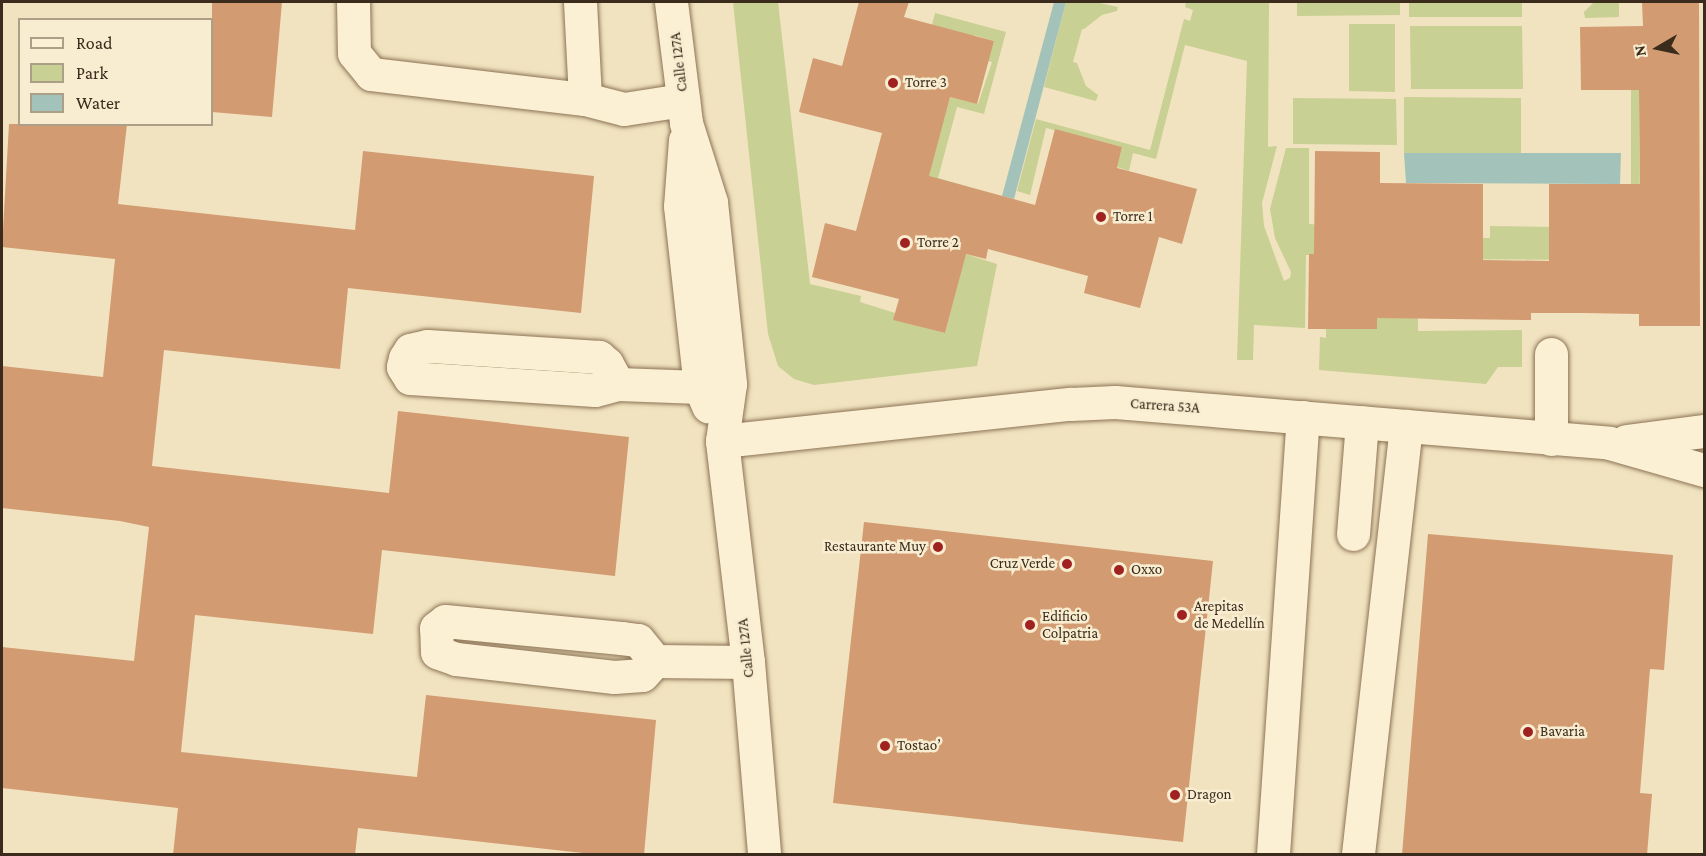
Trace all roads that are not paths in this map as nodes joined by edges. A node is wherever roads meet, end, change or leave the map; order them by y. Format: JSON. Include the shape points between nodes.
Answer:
{"nodes":[{"id":1,"x":354,"y":2,"type":"edge"},
{"id":2,"x":580,"y":2,"type":"edge"},
{"id":3,"x":671,"y":2,"type":"edge"},
{"id":4,"x":585,"y":99,"type":"junction"},
{"id":5,"x":685,"y":112,"type":"junction"},
{"id":6,"x":1551,"y":354,"type":"dead end"},
{"id":7,"x":618,"y":384,"type":"junction"},
{"id":8,"x":700,"y":387,"type":"junction"},
{"id":9,"x":1303,"y":417,"type":"junction"},
{"id":10,"x":1362,"y":423,"type":"junction"},
{"id":11,"x":1406,"y":426,"type":"junction"},
{"id":12,"x":1704,"y":431,"type":"edge"},
{"id":13,"x":1551,"y":439,"type":"junction"},
{"id":14,"x":722,"y":441,"type":"junction"},
{"id":15,"x":1609,"y":443,"type":"junction"},
{"id":16,"x":1704,"y":470,"type":"edge"},
{"id":17,"x":1353,"y":534,"type":"dead end"},
{"id":18,"x":655,"y":661,"type":"junction"},
{"id":19,"x":748,"y":662,"type":"junction"},
{"id":20,"x":765,"y":855,"type":"edge"},
{"id":21,"x":1273,"y":855,"type":"edge"},
{"id":22,"x":1358,"y":855,"type":"edge"}],
"edges":[{"from":1,"to":4,"type":"street","via":[[354,53],[371,74]]},
{"from":2,"to":4,"type":"street"},
{"from":3,"to":5,"type":"street","name":"Calle 127A"},
{"from":4,"to":5,"type":"street","via":[[624,109]]},
{"from":5,"to":8,"type":"street","name":"Calle 127A","via":[[680,206]]},
{"from":5,"to":14,"type":"street","name":"Calle 127A","via":[[711,202],[730,384]]},
{"from":6,"to":13,"type":"street"},
{"from":7,"to":7,"type":"street","via":[[595,390],[410,378],[404,368],[410,350],[428,346],[599,357]]},
{"from":7,"to":8,"type":"street"},
{"from":8,"to":14,"type":"street","name":"Calle 127A"},
{"from":9,"to":10,"type":"street","name":"Carrera 53A"},
{"from":9,"to":14,"type":"street","name":"Carrera 53A","via":[[1093,402]]},
{"from":9,"to":21,"type":"street"},
{"from":10,"to":11,"type":"street","name":"Carrera 53A"},
{"from":10,"to":17,"type":"street"},
{"from":11,"to":13,"type":"street","name":"Carrera 53A"},
{"from":11,"to":22,"type":"street"},
{"from":12,"to":15,"type":"street","name":"Carrera 53A"},
{"from":13,"to":15,"type":"street","name":"Carrera 53A"},
{"from":14,"to":19,"type":"street","name":"Calle 127A"},
{"from":15,"to":16,"type":"street","name":"Carrera 53A"},
{"from":18,"to":18,"type":"street","via":[[642,675],[614,677],[456,659],[437,652],[436,628],[445,621],[638,640]]},
{"from":18,"to":19,"type":"street"},
{"from":19,"to":20,"type":"street","name":"Calle 127A"}]}
